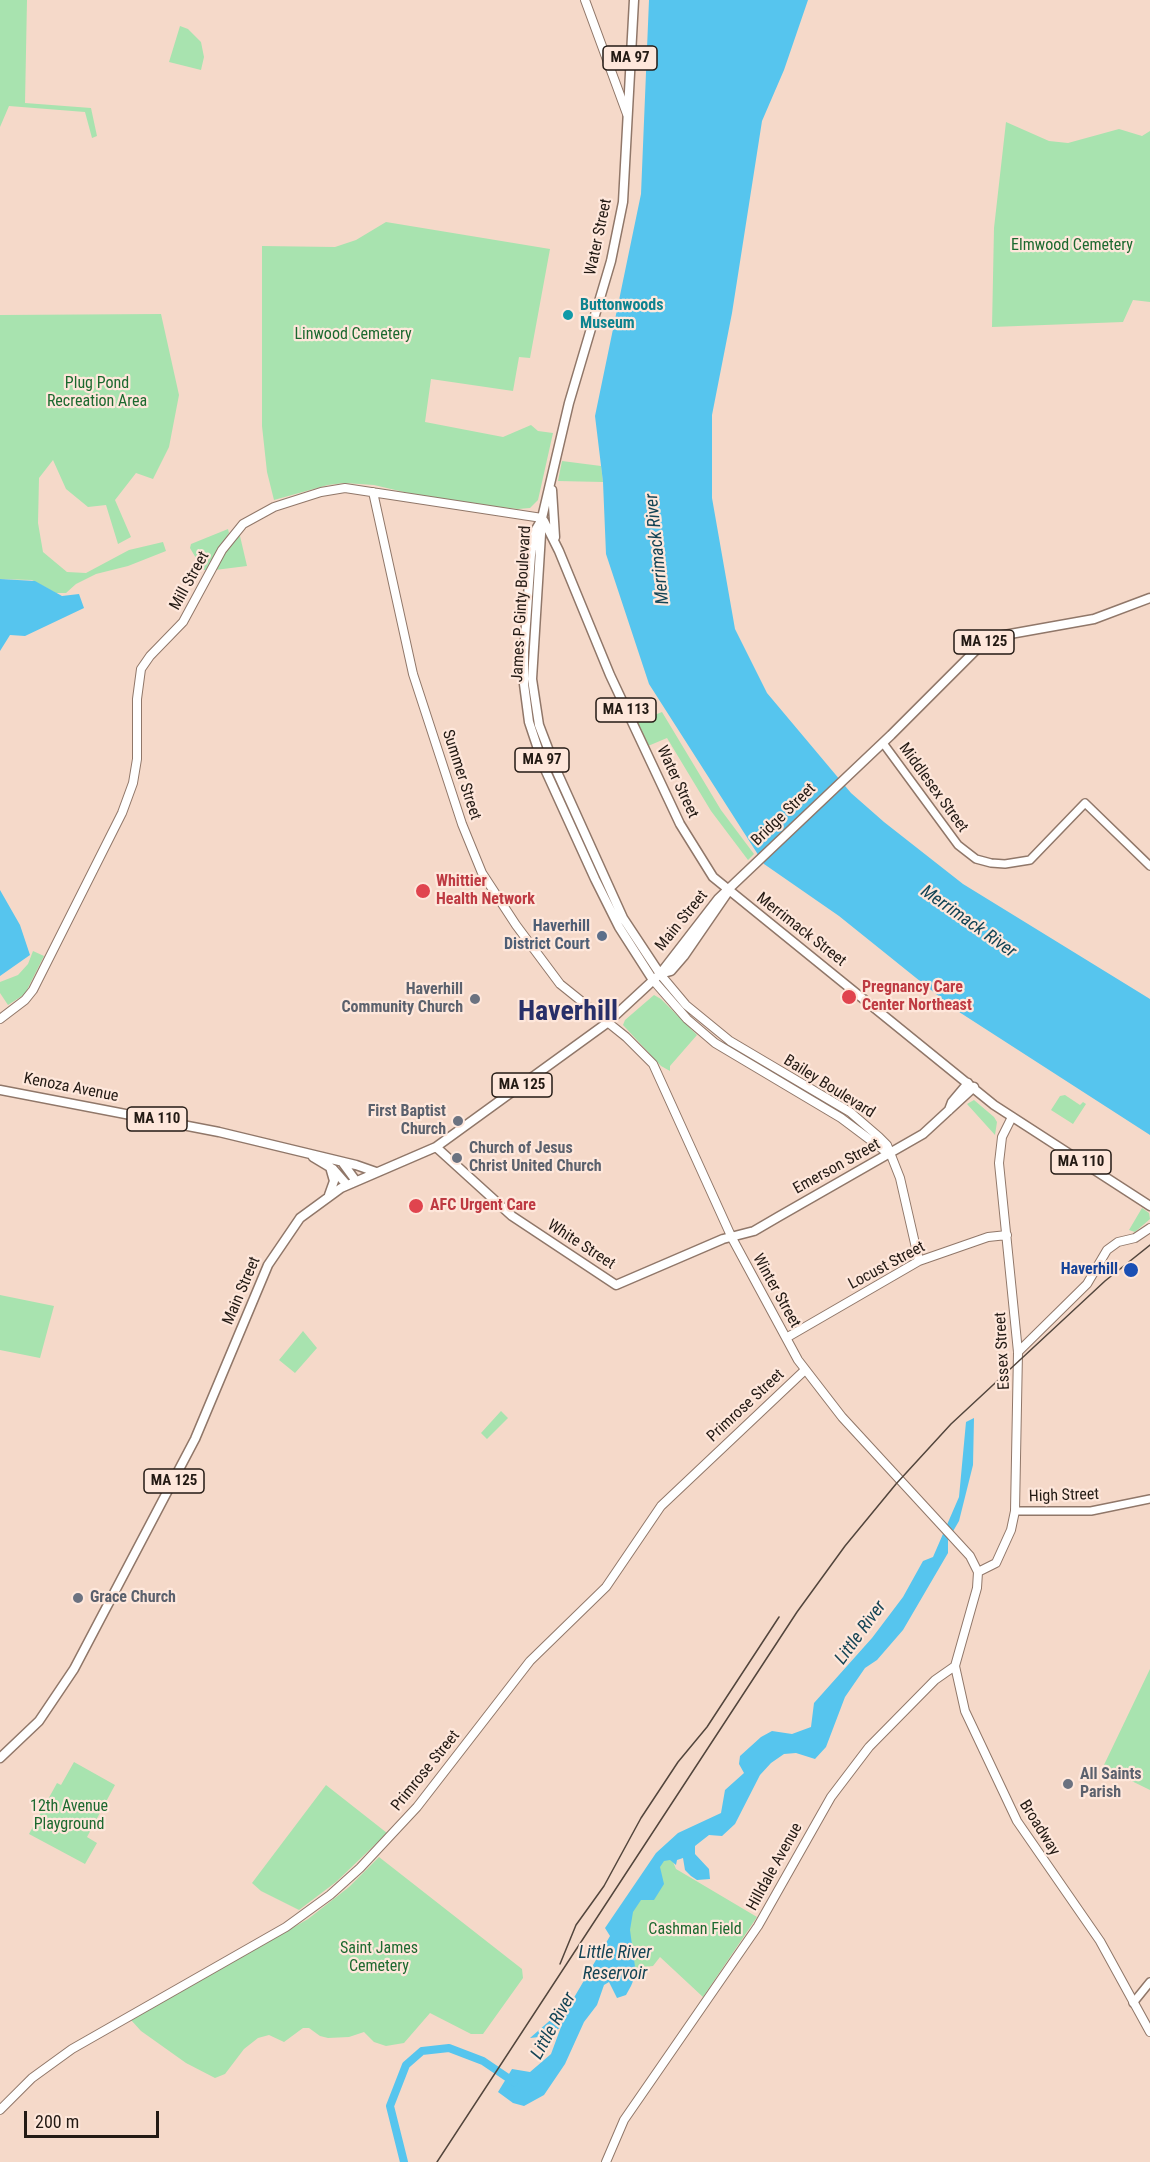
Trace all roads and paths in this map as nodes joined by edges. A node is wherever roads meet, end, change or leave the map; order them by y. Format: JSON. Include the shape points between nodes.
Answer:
{"nodes":[{"id":1,"x":585,"y":0,"type":"edge"},
{"id":2,"x":634,"y":0,"type":"edge"},
{"id":3,"x":628,"y":116,"type":"junction"},
{"id":4,"x":552,"y":474,"type":"junction"},
{"id":5,"x":373,"y":492,"type":"junction"},
{"id":6,"x":542,"y":518,"type":"junction"},
{"id":7,"x":555,"y":543,"type":"junction"},
{"id":8,"x":1150,"y":598,"type":"edge"},
{"id":9,"x":883,"y":743,"type":"junction"},
{"id":10,"x":1150,"y":866,"type":"edge"},
{"id":11,"x":728,"y":891,"type":"junction"},
{"id":12,"x":657,"y":977,"type":"junction"},
{"id":13,"x":0,"y":1019,"type":"edge"},
{"id":14,"x":607,"y":1023,"type":"junction"},
{"id":15,"x":971,"y":1085,"type":"junction"},
{"id":16,"x":2,"y":1089,"type":"edge"},
{"id":17,"x":1012,"y":1117,"type":"junction"},
{"id":18,"x":436,"y":1148,"type":"junction"},
{"id":19,"x":890,"y":1154,"type":"junction"},
{"id":20,"x":312,"y":1156,"type":"junction"},
{"id":21,"x":340,"y":1161,"type":"junction"},
{"id":22,"x":330,"y":1167,"type":"junction"},
{"id":23,"x":376,"y":1172,"type":"junction"},
{"id":24,"x":356,"y":1180,"type":"junction"},
{"id":25,"x":347,"y":1185,"type":"junction"},
{"id":26,"x":329,"y":1195,"type":"junction"},
{"id":27,"x":1150,"y":1206,"type":"edge"},
{"id":28,"x":1150,"y":1228,"type":"edge"},
{"id":29,"x":1007,"y":1235,"type":"junction"},
{"id":30,"x":732,"y":1238,"type":"junction"},
{"id":31,"x":919,"y":1261,"type":"junction"},
{"id":32,"x":786,"y":1338,"type":"junction"},
{"id":33,"x":1018,"y":1352,"type":"junction"},
{"id":34,"x":805,"y":1370,"type":"junction"},
{"id":35,"x":1150,"y":1499,"type":"edge"},
{"id":36,"x":1014,"y":1511,"type":"junction"},
{"id":37,"x":978,"y":1572,"type":"junction"},
{"id":38,"x":955,"y":1666,"type":"junction"},
{"id":39,"x":0,"y":1758,"type":"edge"},
{"id":40,"x":1150,"y":1982,"type":"edge"},
{"id":41,"x":1133,"y":2002,"type":"junction"},
{"id":42,"x":1150,"y":2032,"type":"edge"},
{"id":43,"x":0,"y":2110,"type":"edge"},
{"id":44,"x":606,"y":2162,"type":"edge"}],
"edges":[{"from":1,"to":3,"type":"main road"},
{"from":2,"to":3,"type":"main road","name":"Water Street","number":"MA 97"},
{"from":3,"to":4,"type":"main road","name":"Water Street","number":"MA 97","via":[[626,185],[616,239]]},
{"from":4,"to":6,"type":"main road","name":"Water Street","number":"MA 97"},
{"from":4,"to":7,"type":"main road","name":"Water Street"},
{"from":5,"to":6,"type":"main road","name":"Mill Street"},
{"from":5,"to":13,"type":"main road","name":"Mill Street","via":[[334,490],[292,501],[250,519],[230,538],[183,622],[141,669],[137,759],[122,813],[33,990]]},
{"from":5,"to":14,"type":"main road","name":"Summer Street","via":[[411,667],[474,855],[500,902],[552,974]]},
{"from":6,"to":7,"type":"main road","name":"Water Street","number":"MA 113"},
{"from":6,"to":12,"type":"main road","name":"James P Ginty Boulevard","number":"MA 97","via":[[532,679],[539,725],[623,918]]},
{"from":7,"to":11,"type":"main road","name":"Water Street","number":"MA 113","via":[[610,675],[680,824],[700,861]]},
{"from":8,"to":9,"type":"main road","number":"MA 125","via":[[1094,619],[988,640]]},
{"from":9,"to":10,"type":"street","name":"Middlesex Street","via":[[964,851],[991,863],[1030,860],[1085,803]]},
{"from":9,"to":11,"type":"main road","name":"Bridge Street","number":"MA 125"},
{"from":11,"to":12,"type":"main road","name":"Main Street","number":"MA 125","via":[[706,912]]},
{"from":11,"to":15,"type":"main road","name":"Merrimack Street","number":"MA 113"},
{"from":12,"to":14,"type":"main road","name":"Main Street"},
{"from":12,"to":19,"type":"main road","name":"Bailey Boulevard","via":[[698,1017],[741,1048],[853,1114],[875,1132]]},
{"from":14,"to":18,"type":"main road","name":"Main Street","number":"MA 125"},
{"from":14,"to":30,"type":"main road","name":"Winter Street","via":[[645,1054],[659,1074]]},
{"from":15,"to":17,"type":"main road","number":"MA 110"},
{"from":15,"to":19,"type":"main road","name":"Emerson Street","via":[[929,1130]]},
{"from":16,"to":20,"type":"main road","name":"Kenoza Avenue","number":"MA 110","via":[[221,1132]]},
{"from":17,"to":27,"type":"main road","number":"MA 110"},
{"from":17,"to":29,"type":"main road","name":"Essex Street","via":[[999,1153]]},
{"from":18,"to":23,"type":"main road","name":"Main Street"},
{"from":18,"to":30,"type":"main road","name":"White Street","via":[[512,1216],[616,1285]]},
{"from":19,"to":30,"type":"main road","name":"Emerson Street","via":[[754,1231]]},
{"from":19,"to":31,"type":"main road","name":"Bailey Boulevard","via":[[903,1187]]},
{"from":20,"to":21,"type":"main road","name":"Kenoza Avenue","number":"MA 110"},
{"from":20,"to":22,"type":"main road","name":"Kenoza Avenue","number":"MA 110"},
{"from":21,"to":23,"type":"main road","name":"Kenoza Avenue","number":"MA 110"},
{"from":21,"to":24,"type":"main road"},
{"from":22,"to":25,"type":"main road","name":"Kenoza Avenue","number":"MA 110"},
{"from":22,"to":26,"type":"main road","via":[[334,1181]]},
{"from":23,"to":24,"type":"main road","name":"Main Street"},
{"from":24,"to":25,"type":"main road","name":"Main Street"},
{"from":25,"to":26,"type":"main road","name":"Main Street","number":"MA 125"},
{"from":26,"to":39,"type":"main road","name":"Main Street","number":"MA 125","via":[[300,1218],[276,1251],[183,1465],[68,1681],[31,1731]]},
{"from":28,"to":33,"type":"main road","via":[[1135,1238],[1112,1245],[1085,1287]]},
{"from":29,"to":31,"type":"main road","name":"Locust Street","via":[[988,1237]]},
{"from":29,"to":33,"type":"main road","name":"Essex Street"},
{"from":30,"to":32,"type":"main road","name":"Winter Street"},
{"from":31,"to":32,"type":"main road","name":"Locust Street"},
{"from":32,"to":34,"type":"main road","name":"Winter Street"},
{"from":33,"to":36,"type":"main road","name":"Essex Street"},
{"from":34,"to":37,"type":"main road","name":"Winter Street","via":[[849,1424],[953,1536]]},
{"from":34,"to":43,"type":"main road","name":"Primrose Street","via":[[661,1506],[606,1587],[535,1655],[417,1807],[335,1891],[286,1927],[72,2049],[32,2078]]},
{"from":35,"to":36,"type":"street","name":"High Street","via":[[1090,1511]]},
{"from":36,"to":37,"type":"main road","name":"Essex Street","via":[[1011,1530],[996,1563]]},
{"from":37,"to":38,"type":"main road"},
{"from":38,"to":41,"type":"main road","name":"Broadway","via":[[968,1718],[1017,1821],[1100,1941]]},
{"from":38,"to":44,"type":"main road","name":"Hilldale Avenue","via":[[935,1680],[869,1746],[838,1786],[748,1941],[624,2120]]},
{"from":40,"to":41,"type":"street"},
{"from":41,"to":42,"type":"main road","name":"Broadway"}]}
